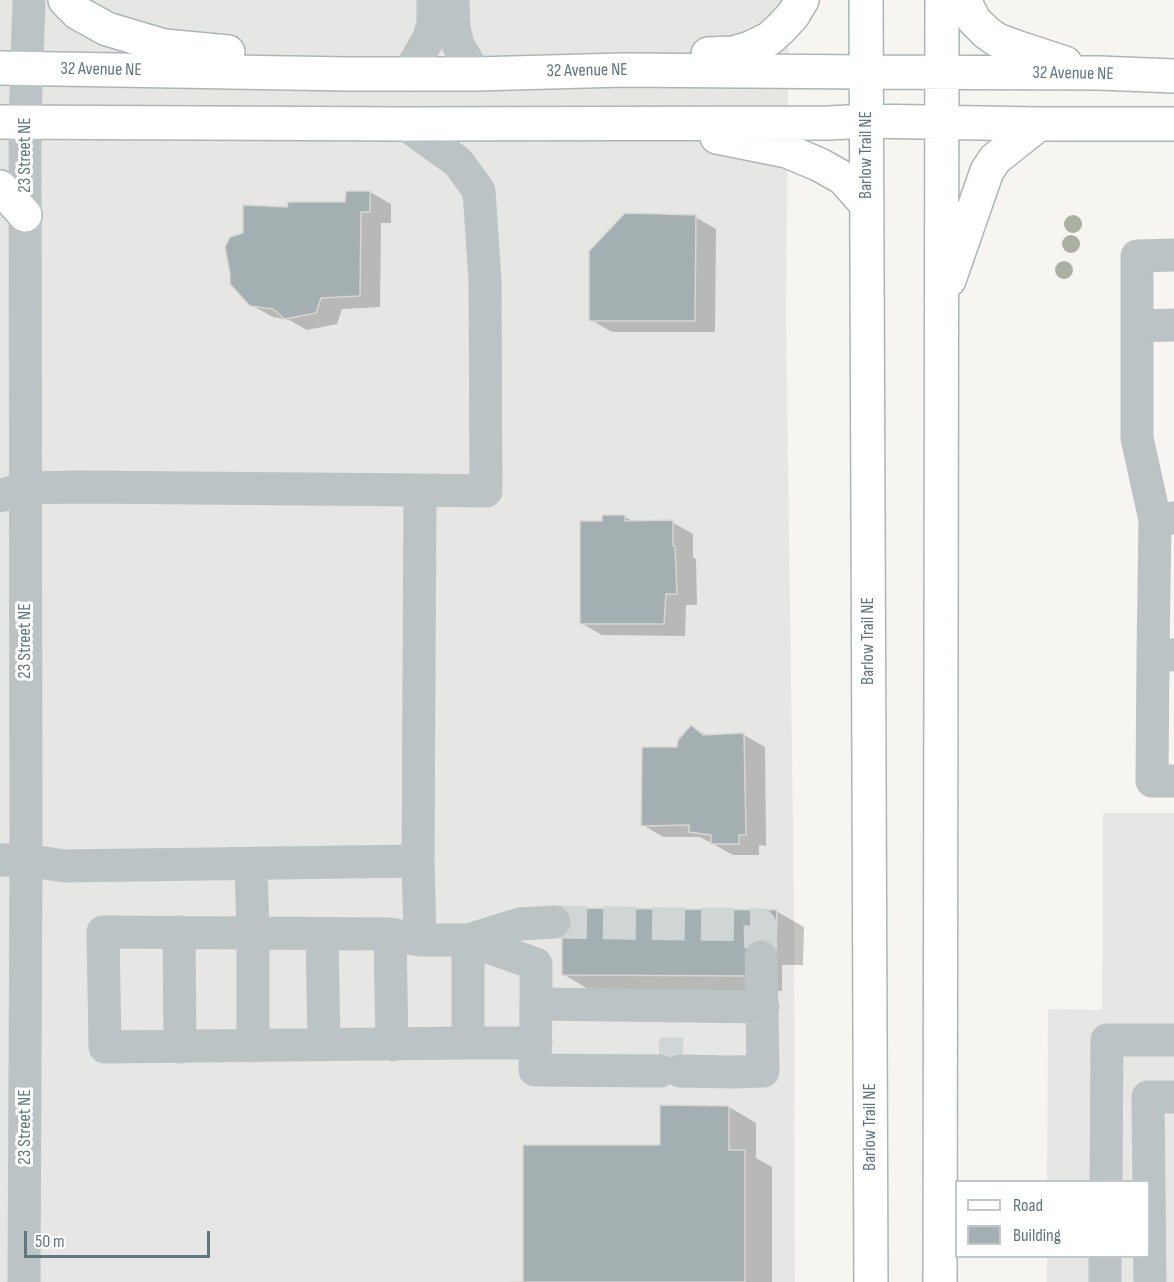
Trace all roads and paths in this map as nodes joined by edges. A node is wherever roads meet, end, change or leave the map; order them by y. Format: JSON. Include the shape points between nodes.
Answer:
{"nodes":[{"id":1,"x":29,"y":0,"type":"edge"},
{"id":2,"x":65,"y":0,"type":"edge"},
{"id":3,"x":433,"y":0,"type":"edge"},
{"id":4,"x":453,"y":0,"type":"edge"},
{"id":5,"x":802,"y":0,"type":"edge"},
{"id":6,"x":866,"y":0,"type":"edge"},
{"id":7,"x":942,"y":0,"type":"edge"},
{"id":8,"x":964,"y":0,"type":"edge"},
{"id":9,"x":14,"y":68,"type":"edge"},
{"id":10,"x":623,"y":70,"type":"junction"},
{"id":11,"x":866,"y":72,"type":"junction"},
{"id":12,"x":942,"y":72,"type":"junction"},
{"id":13,"x":1098,"y":73,"type":"junction"},
{"id":14,"x":348,"y":74,"type":"junction"},
{"id":15,"x":408,"y":74,"type":"junction"},
{"id":16,"x":476,"y":74,"type":"junction"},
{"id":17,"x":1174,"y":76,"type":"edge"},
{"id":18,"x":12,"y":122,"type":"edge"},
{"id":19,"x":636,"y":122,"type":"junction"},
{"id":20,"x":866,"y":122,"type":"junction"},
{"id":21,"x":942,"y":123,"type":"junction"},
{"id":22,"x":405,"y":124,"type":"junction"},
{"id":23,"x":1039,"y":124,"type":"junction"},
{"id":24,"x":1174,"y":124,"type":"edge"},
{"id":25,"x":0,"y":187,"type":"edge"},
{"id":26,"x":867,"y":205,"type":"junction"},
{"id":27,"x":25,"y":215,"type":"junction"},
{"id":28,"x":1174,"y":255,"type":"edge"},
{"id":29,"x":941,"y":302,"type":"junction"},
{"id":30,"x":1137,"y":326,"type":"junction"},
{"id":31,"x":1174,"y":326,"type":"edge"},
{"id":32,"x":420,"y":490,"type":"junction"},
{"id":33,"x":12,"y":492,"type":"edge"},
{"id":34,"x":1164,"y":519,"type":"edge"},
{"id":35,"x":1164,"y":655,"type":"edge"},
{"id":36,"x":1174,"y":781,"type":"edge"},
{"id":37,"x":13,"y":860,"type":"edge"},
{"id":38,"x":418,"y":861,"type":"junction"},
{"id":39,"x":251,"y":864,"type":"junction"},
{"id":40,"x":555,"y":922,"type":"tunnel mouth"},
{"id":41,"x":179,"y":932,"type":"junction"},
{"id":42,"x":253,"y":933,"type":"junction"},
{"id":43,"x":322,"y":934,"type":"junction"},
{"id":44,"x":405,"y":937,"type":"junction"},
{"id":45,"x":468,"y":940,"type":"junction"},
{"id":46,"x":761,"y":957,"type":"tunnel mouth"},
{"id":47,"x":536,"y":1004,"type":"junction"},
{"id":48,"x":763,"y":1006,"type":"junction"},
{"id":49,"x":1174,"y":1040,"type":"edge"},
{"id":50,"x":468,"y":1043,"type":"junction"},
{"id":51,"x":324,"y":1045,"type":"junction"},
{"id":52,"x":392,"y":1045,"type":"junction"},
{"id":53,"x":253,"y":1046,"type":"junction"},
{"id":54,"x":180,"y":1047,"type":"junction"},
{"id":55,"x":542,"y":1057,"type":"junction"},
{"id":56,"x":1174,"y":1097,"type":"edge"},
{"id":57,"x":12,"y":1142,"type":"edge"},
{"id":58,"x":1106,"y":1180,"type":"edge"},
{"id":59,"x":1149,"y":1180,"type":"edge"},
{"id":60,"x":1105,"y":1258,"type":"edge"},
{"id":61,"x":1150,"y":1258,"type":"edge"},
{"id":62,"x":16,"y":1277,"type":"edge"},
{"id":63,"x":871,"y":1282,"type":"edge"},
{"id":64,"x":940,"y":1282,"type":"edge"},
{"id":65,"x":1105,"y":1282,"type":"edge"},
{"id":66,"x":1150,"y":1282,"type":"edge"}],
"edges":[{"from":1,"to":9,"type":"street","name":"23 Street NE"},
{"from":2,"to":14,"type":"main road","via":[[78,13],[107,29],[164,46],[232,52]]},
{"from":3,"to":15,"type":"street","via":[[429,38]]},
{"from":4,"to":16,"type":"street","via":[[458,45]]},
{"from":5,"to":10,"type":"main road","via":[[781,28],[750,48],[733,53],[661,56]]},
{"from":6,"to":11,"type":"main road","name":"Barlow Trail NE"},
{"from":7,"to":12,"type":"main road"},
{"from":8,"to":13,"type":"main road","via":[[974,20],[997,40]]},
{"from":9,"to":14,"type":"main road","name":"32 Avenue NE"},
{"from":9,"to":18,"type":"street","name":"23 Street NE"},
{"from":10,"to":11,"type":"main road","name":"32 Avenue NE"},
{"from":10,"to":16,"type":"main road","name":"32 Avenue NE"},
{"from":11,"to":12,"type":"main road","name":"32 Avenue NE"},
{"from":11,"to":20,"type":"main road","name":"Barlow Trail NE"},
{"from":12,"to":13,"type":"main road","name":"32 Avenue NE"},
{"from":12,"to":21,"type":"main road"},
{"from":13,"to":17,"type":"main road","name":"32 Avenue NE"},
{"from":14,"to":15,"type":"main road","name":"32 Avenue NE"},
{"from":15,"to":16,"type":"main road","name":"32 Avenue NE"},
{"from":18,"to":22,"type":"main road"},
{"from":18,"to":27,"type":"street","name":"23 Street NE"},
{"from":19,"to":20,"type":"main road"},
{"from":19,"to":22,"type":"main road"},
{"from":19,"to":26,"type":"main road","via":[[787,151],[843,178]]},
{"from":20,"to":21,"type":"main road"},
{"from":20,"to":26,"type":"main road","name":"Barlow Trail NE"},
{"from":21,"to":23,"type":"main road"},
{"from":21,"to":29,"type":"main road"},
{"from":22,"to":32,"type":"street","via":[[458,162],[479,191],[485,280],[486,491]]},
{"from":23,"to":24,"type":"main road"},
{"from":23,"to":29,"type":"main road","via":[[995,159],[987,171]]},
{"from":25,"to":27,"type":"main road"},
{"from":26,"to":63,"type":"main road","name":"Barlow Trail NE"},
{"from":27,"to":33,"type":"street","name":"23 Street NE"},
{"from":28,"to":30,"type":"street","via":[[1137,256]]},
{"from":29,"to":64,"type":"main road"},
{"from":30,"to":31,"type":"street"},
{"from":30,"to":34,"type":"street","via":[[1137,438]]},
{"from":32,"to":33,"type":"street","via":[[150,487]]},
{"from":32,"to":38,"type":"street"},
{"from":33,"to":37,"type":"street","name":"23 Street NE"},
{"from":34,"to":35,"type":"street"},
{"from":35,"to":36,"type":"street","via":[[1152,781]]},
{"from":37,"to":39,"type":"street","via":[[64,866]]},
{"from":37,"to":57,"type":"street","name":"23 Street NE"},
{"from":38,"to":39,"type":"street"},
{"from":38,"to":44,"type":"street"},
{"from":39,"to":42,"type":"street"},
{"from":40,"to":45,"type":"street","via":[[520,924]]},
{"from":41,"to":42,"type":"street"},
{"from":41,"to":54,"type":"street"},
{"from":41,"to":54,"type":"street","via":[[103,932],[105,1047]]},
{"from":42,"to":43,"type":"street"},
{"from":42,"to":53,"type":"street"},
{"from":43,"to":44,"type":"street"},
{"from":43,"to":51,"type":"street"},
{"from":44,"to":45,"type":"street"},
{"from":44,"to":52,"type":"street"},
{"from":45,"to":47,"type":"street","via":[[536,964]]},
{"from":45,"to":50,"type":"street"},
{"from":46,"to":48,"type":"street"},
{"from":47,"to":48,"type":"street"},
{"from":47,"to":55,"type":"street"},
{"from":48,"to":55,"type":"street","via":[[763,1071],[731,1072],[555,1054]]},
{"from":49,"to":58,"type":"street","via":[[1107,1040]]},
{"from":50,"to":52,"type":"street"},
{"from":50,"to":55,"type":"street"},
{"from":51,"to":52,"type":"street"},
{"from":51,"to":53,"type":"street"},
{"from":53,"to":54,"type":"street"},
{"from":56,"to":59,"type":"street","via":[[1148,1096]]},
{"from":57,"to":62,"type":"street","name":"23 Street NE"},
{"from":60,"to":65,"type":"street"},
{"from":61,"to":66,"type":"street"}]}
